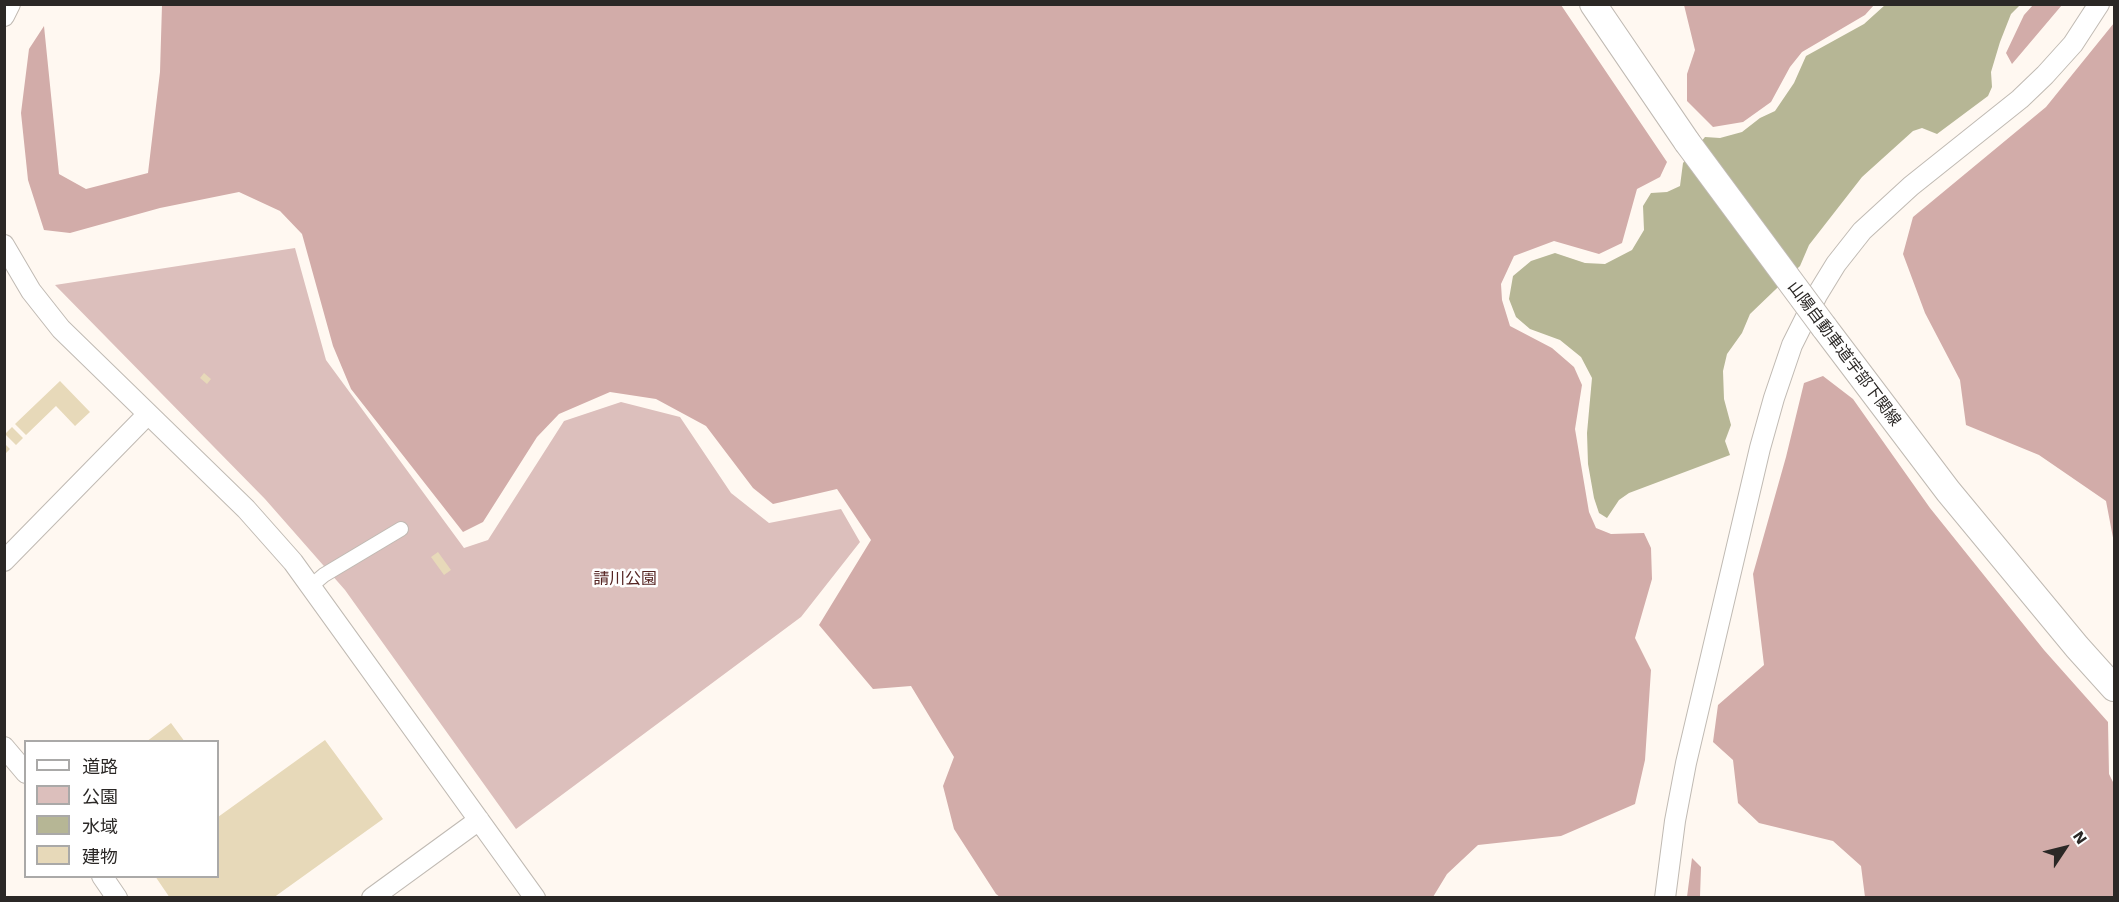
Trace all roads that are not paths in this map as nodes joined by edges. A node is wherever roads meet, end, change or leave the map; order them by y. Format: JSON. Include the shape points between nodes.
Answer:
{"nodes":[{"id":1,"x":10,"y":4,"type":"edge"},
{"id":2,"x":1593,"y":4,"type":"edge"},
{"id":3,"x":2099,"y":4,"type":"edge"},
{"id":4,"x":4,"y":16,"type":"edge"},
{"id":5,"x":4,"y":245,"type":"edge"},
{"id":6,"x":148,"y":414,"type":"junction"},
{"id":7,"x":401,"y":529,"type":"dead end"},
{"id":8,"x":4,"y":561,"type":"edge"},
{"id":9,"x":311,"y":586,"type":"junction"},
{"id":10,"x":2115,"y":688,"type":"edge"},
{"id":11,"x":4,"y":747,"type":"edge"},
{"id":12,"x":24,"y":771,"type":"edge"},
{"id":13,"x":479,"y":820,"type":"junction"},
{"id":14,"x":103,"y":878,"type":"edge"},
{"id":15,"x":117,"y":897,"type":"edge"},
{"id":16,"x":372,"y":897,"type":"edge"},
{"id":17,"x":534,"y":897,"type":"edge"},
{"id":18,"x":1665,"y":897,"type":"edge"}],
"edges":[{"from":1,"to":4,"type":"street"},
{"from":2,"to":10,"type":"highway","name":"山陽自動車道宇部下関線","bridge":true,"via":[[1687,142],[1948,491]]},
{"from":3,"to":18,"type":"street","via":[[2073,44],[2045,75],[1863,231],[1823,284],[1792,345],[1760,448],[1686,763]]},
{"from":5,"to":6,"type":"street","via":[[31,291],[61,329]]},
{"from":6,"to":8,"type":"street"},
{"from":6,"to":9,"type":"street","via":[[246,509]]},
{"from":7,"to":9,"type":"street"},
{"from":9,"to":13,"type":"street"},
{"from":11,"to":12,"type":"street"},
{"from":13,"to":16,"type":"street"},
{"from":13,"to":17,"type":"street"},
{"from":14,"to":15,"type":"street"}]}
